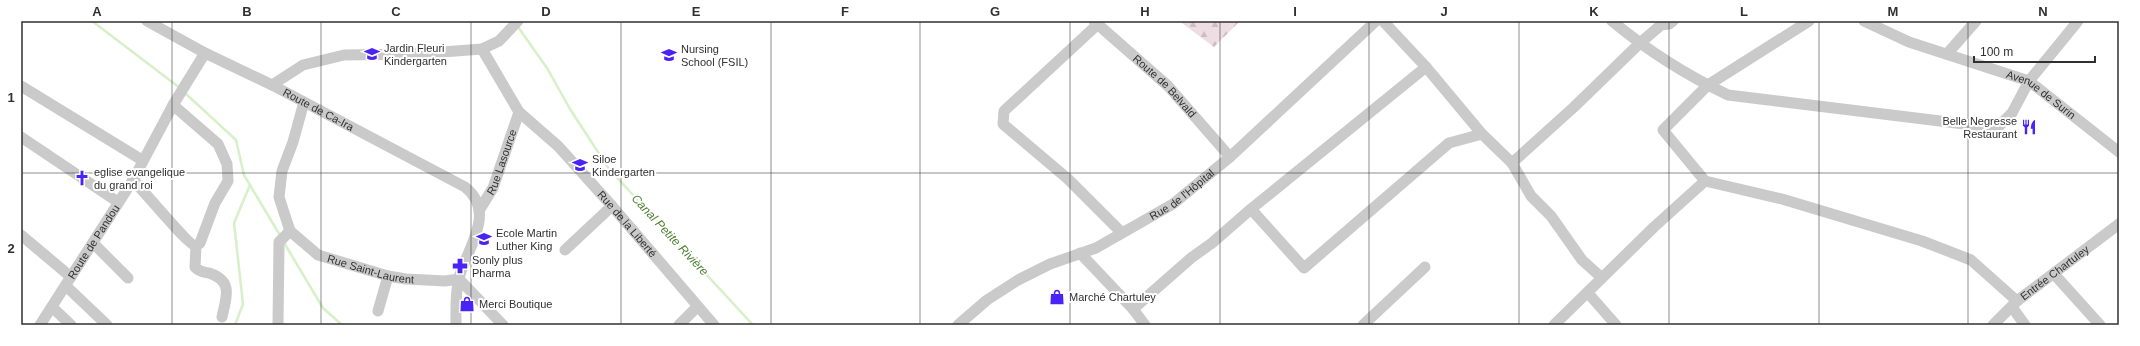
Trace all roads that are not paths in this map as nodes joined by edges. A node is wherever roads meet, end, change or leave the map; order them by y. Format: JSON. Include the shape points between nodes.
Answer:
{"nodes":[{"id":1,"x":147,"y":21,"type":"edge"},
{"id":2,"x":1376,"y":21,"type":"edge"},
{"id":3,"x":1383,"y":21,"type":"edge"},
{"id":4,"x":1612,"y":21,"type":"edge"},
{"id":5,"x":1673,"y":21,"type":"edge"},
{"id":6,"x":1809,"y":21,"type":"edge"},
{"id":7,"x":1864,"y":21,"type":"edge"},
{"id":8,"x":1976,"y":21,"type":"edge"},
{"id":9,"x":2078,"y":21,"type":"edge"},
{"id":10,"x":1096,"y":22,"type":"edge"},
{"id":11,"x":515,"y":25,"type":"edge"},
{"id":12,"x":1640,"y":43,"type":"junction"},
{"id":13,"x":482,"y":49,"type":"junction"},
{"id":14,"x":204,"y":53,"type":"junction"},
{"id":15,"x":1947,"y":54,"type":"junction"},
{"id":16,"x":1426,"y":67,"type":"junction"},
{"id":17,"x":2029,"y":81,"type":"junction"},
{"id":18,"x":272,"y":85,"type":"junction"},
{"id":19,"x":1708,"y":85,"type":"junction"},
{"id":20,"x":21,"y":86,"type":"edge"},
{"id":21,"x":304,"y":102,"type":"junction"},
{"id":22,"x":173,"y":105,"type":"junction"},
{"id":23,"x":519,"y":112,"type":"junction"},
{"id":24,"x":1482,"y":134,"type":"junction"},
{"id":25,"x":21,"y":137,"type":"edge"},
{"id":26,"x":2119,"y":152,"type":"edge"},
{"id":27,"x":1230,"y":158,"type":"junction"},
{"id":28,"x":142,"y":160,"type":"junction"},
{"id":29,"x":1512,"y":163,"type":"junction"},
{"id":30,"x":133,"y":180,"type":"junction"},
{"id":31,"x":1705,"y":181,"type":"junction"},
{"id":32,"x":118,"y":202,"type":"junction"},
{"id":33,"x":612,"y":206,"type":"junction"},
{"id":34,"x":480,"y":209,"type":"junction"},
{"id":35,"x":1251,"y":209,"type":"junction"},
{"id":36,"x":2119,"y":224,"type":"edge"},
{"id":37,"x":290,"y":231,"type":"junction"},
{"id":38,"x":1121,"y":232,"type":"junction"},
{"id":39,"x":21,"y":235,"type":"edge"},
{"id":40,"x":93,"y":243,"type":"junction"},
{"id":41,"x":196,"y":246,"type":"junction"},
{"id":42,"x":565,"y":250,"type":"dead end"},
{"id":43,"x":1080,"y":253,"type":"junction"},
{"id":44,"x":1425,"y":267,"type":"dead end"},
{"id":45,"x":2054,"y":274,"type":"junction"},
{"id":46,"x":388,"y":276,"type":"junction"},
{"id":47,"x":128,"y":278,"type":"dead end"},
{"id":48,"x":1602,"y":278,"type":"junction"},
{"id":49,"x":459,"y":279,"type":"junction"},
{"id":50,"x":68,"y":281,"type":"junction"},
{"id":51,"x":1588,"y":293,"type":"junction"},
{"id":52,"x":2014,"y":304,"type":"junction"},
{"id":53,"x":52,"y":307,"type":"junction"},
{"id":54,"x":697,"y":307,"type":"junction"},
{"id":55,"x":1133,"y":309,"type":"junction"},
{"id":56,"x":378,"y":311,"type":"dead end"},
{"id":57,"x":222,"y":318,"type":"dead end"},
{"id":58,"x":40,"y":325,"type":"edge"},
{"id":59,"x":71,"y":325,"type":"edge"},
{"id":60,"x":107,"y":325,"type":"edge"},
{"id":61,"x":278,"y":325,"type":"edge"},
{"id":62,"x":456,"y":325,"type":"edge"},
{"id":63,"x":503,"y":325,"type":"edge"},
{"id":64,"x":679,"y":325,"type":"edge"},
{"id":65,"x":714,"y":325,"type":"edge"},
{"id":66,"x":958,"y":325,"type":"edge"},
{"id":67,"x":1145,"y":325,"type":"edge"},
{"id":68,"x":1363,"y":325,"type":"edge"},
{"id":69,"x":1554,"y":325,"type":"edge"},
{"id":70,"x":1616,"y":325,"type":"edge"},
{"id":71,"x":1993,"y":325,"type":"edge"},
{"id":72,"x":2025,"y":325,"type":"edge"},
{"id":73,"x":2100,"y":325,"type":"edge"}],
"edges":[{"from":1,"to":14,"type":"street","name":"Route de Ca-Ira"},
{"from":2,"to":27,"type":"street","name":"Rue de l'Hôpital"},
{"from":3,"to":16,"type":"street"},
{"from":4,"to":12,"type":"street"},
{"from":5,"to":12,"type":"street","via":[[1661,25]]},
{"from":6,"to":19,"type":"street"},
{"from":7,"to":15,"type":"street","name":"Avenue de Surin","via":[[1909,42]]},
{"from":8,"to":15,"type":"street"},
{"from":9,"to":17,"type":"street"},
{"from":10,"to":27,"type":"street","name":"Route de Belvald","via":[[1168,86]]},
{"from":10,"to":38,"type":"street","via":[[1004,111],[1003,124],[1068,179]]},
{"from":11,"to":13,"type":"street","via":[[499,41]]},
{"from":12,"to":19,"type":"street"},
{"from":12,"to":29,"type":"street"},
{"from":13,"to":18,"type":"street","via":[[416,54],[344,55],[303,65]]},
{"from":13,"to":23,"type":"street","name":"Rue de la Liberté"},
{"from":14,"to":18,"type":"street","name":"Route de Ca-Ira"},
{"from":14,"to":22,"type":"street","name":"Route de Pandou"},
{"from":15,"to":17,"type":"street","name":"Avenue de Surin"},
{"from":16,"to":24,"type":"street"},
{"from":16,"to":35,"type":"street"},
{"from":17,"to":19,"type":"street","via":[[2012,113],[1997,128],[1728,95]]},
{"from":17,"to":26,"type":"street","name":"Avenue de Surin"},
{"from":18,"to":21,"type":"street","name":"Route de Ca-Ira"},
{"from":19,"to":31,"type":"street","via":[[1663,130]]},
{"from":20,"to":28,"type":"street"},
{"from":21,"to":34,"type":"street","name":"Route de Ca-Ira","via":[[466,187],[474,194]]},
{"from":21,"to":37,"type":"street","via":[[294,142],[282,171],[279,197]]},
{"from":22,"to":28,"type":"street","name":"Route de Pandou"},
{"from":22,"to":41,"type":"street","via":[[218,144],[227,164],[228,181],[215,203],[200,243]]},
{"from":23,"to":33,"type":"street","name":"Rue de la Liberté","via":[[558,146]]},
{"from":23,"to":34,"type":"street","name":"Rue Lasource","via":[[493,188]]},
{"from":24,"to":29,"type":"street"},
{"from":24,"to":35,"type":"street","via":[[1449,143],[1304,268]]},
{"from":25,"to":32,"type":"street"},
{"from":27,"to":38,"type":"street","name":"Rue de l'Hôpital","via":[[1173,204]]},
{"from":28,"to":30,"type":"street","name":"Route de Pandou"},
{"from":29,"to":48,"type":"street","via":[[1531,196],[1551,216],[1582,260]]},
{"from":30,"to":32,"type":"street","name":"Route de Pandou"},
{"from":30,"to":41,"type":"street","via":[[176,229]]},
{"from":31,"to":48,"type":"street"},
{"from":31,"to":52,"type":"street","via":[[1782,199],[1922,241],[1971,260]]},
{"from":32,"to":40,"type":"street","name":"Route de Pandou"},
{"from":33,"to":42,"type":"street"},
{"from":33,"to":54,"type":"street","name":"Rue de la Liberté"},
{"from":34,"to":49,"type":"street","via":[[477,232]]},
{"from":35,"to":55,"type":"street"},
{"from":36,"to":45,"type":"street","name":"Entrée Chartuley"},
{"from":37,"to":46,"type":"street","name":"Rue Saint-Laurent","via":[[318,255]]},
{"from":37,"to":61,"type":"street","via":[[279,242]]},
{"from":38,"to":43,"type":"street","name":"Rue de l'Hôpital","via":[[1096,248]]},
{"from":39,"to":50,"type":"street"},
{"from":40,"to":47,"type":"street"},
{"from":40,"to":50,"type":"street","name":"Route de Pandou"},
{"from":41,"to":57,"type":"street","via":[[197,270],[211,274],[227,287]]},
{"from":43,"to":55,"type":"street"},
{"from":43,"to":66,"type":"street","name":"Rue de l'Hôpital","via":[[1018,280],[987,300]]},
{"from":44,"to":68,"type":"street"},
{"from":45,"to":52,"type":"street","name":"Entrée Chartuley"},
{"from":45,"to":73,"type":"street"},
{"from":46,"to":49,"type":"street","name":"Rue Saint-Laurent","via":[[445,281]]},
{"from":46,"to":56,"type":"street"},
{"from":48,"to":51,"type":"street"},
{"from":49,"to":62,"type":"street"},
{"from":49,"to":63,"type":"street"},
{"from":50,"to":53,"type":"street","name":"Route de Pandou"},
{"from":50,"to":60,"type":"street"},
{"from":51,"to":69,"type":"street"},
{"from":51,"to":70,"type":"street"},
{"from":52,"to":71,"type":"street","name":"Entrée Chartuley"},
{"from":52,"to":72,"type":"street"},
{"from":53,"to":58,"type":"street","name":"Route de Pandou"},
{"from":53,"to":59,"type":"street"},
{"from":54,"to":64,"type":"street"},
{"from":54,"to":65,"type":"street","name":"Rue de la Liberté"},
{"from":55,"to":67,"type":"street"}]}
